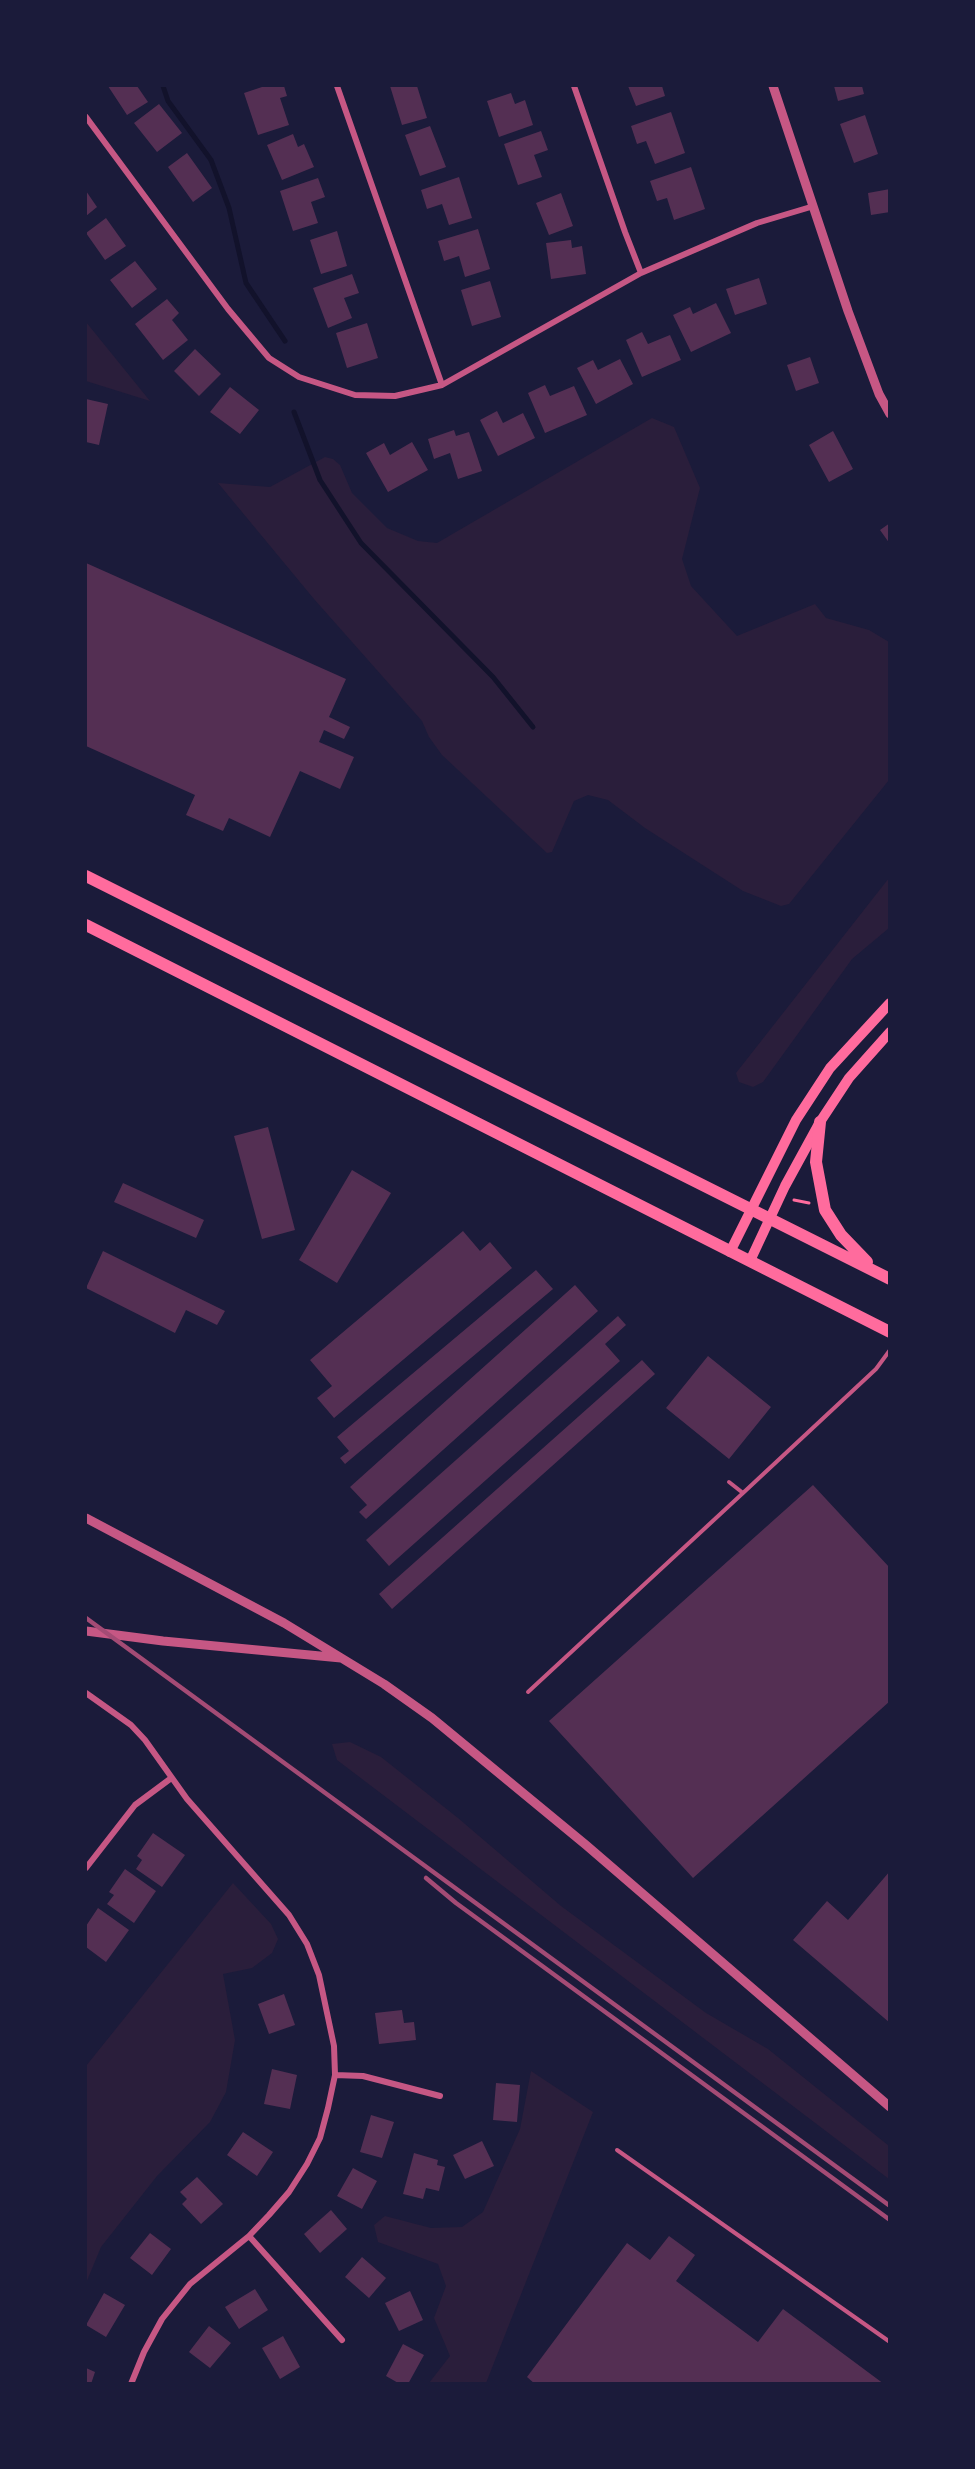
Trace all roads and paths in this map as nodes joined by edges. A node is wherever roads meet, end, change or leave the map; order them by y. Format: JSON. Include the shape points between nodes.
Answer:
{"nodes":[{"id":1,"x":337,"y":86,"type":"edge"},
{"id":2,"x":574,"y":86,"type":"edge"},
{"id":3,"x":773,"y":86,"type":"edge"},
{"id":4,"x":86,"y":117,"type":"edge"},
{"id":5,"x":814,"y":206,"type":"junction"},
{"id":6,"x":641,"y":273,"type":"junction"},
{"id":7,"x":442,"y":385,"type":"junction"},
{"id":8,"x":890,"y":414,"type":"edge"},
{"id":9,"x":86,"y":876,"type":"edge"},
{"id":10,"x":86,"y":925,"type":"edge"},
{"id":11,"x":890,"y":1003,"type":"edge"},
{"id":12,"x":890,"y":1032,"type":"edge"},
{"id":13,"x":820,"y":1122,"type":"junction"},
{"id":14,"x":792,"y":1200,"type":"dead end"},
{"id":15,"x":809,"y":1203,"type":"dead end"},
{"id":16,"x":751,"y":1208,"type":"junction"},
{"id":17,"x":770,"y":1218,"type":"junction"},
{"id":18,"x":730,"y":1252,"type":"junction"},
{"id":19,"x":750,"y":1261,"type":"junction"},
{"id":20,"x":884,"y":1276,"type":"edge"},
{"id":21,"x":890,"y":1332,"type":"edge"},
{"id":22,"x":890,"y":1350,"type":"edge"},
{"id":23,"x":729,"y":1482,"type":"dead end"},
{"id":24,"x":743,"y":1493,"type":"junction"},
{"id":25,"x":86,"y":1518,"type":"edge"},
{"id":26,"x":86,"y":1631,"type":"edge"},
{"id":27,"x":344,"y":1658,"type":"junction"},
{"id":28,"x":528,"y":1692,"type":"dead end"},
{"id":29,"x":86,"y":1693,"type":"edge"},
{"id":30,"x":170,"y":1779,"type":"junction"},
{"id":31,"x":86,"y":1868,"type":"edge"},
{"id":32,"x":335,"y":2075,"type":"junction"},
{"id":33,"x":440,"y":2096,"type":"dead end"},
{"id":34,"x":890,"y":2107,"type":"edge"},
{"id":35,"x":617,"y":2150,"type":"dead end"},
{"id":36,"x":249,"y":2236,"type":"junction"},
{"id":37,"x":342,"y":2340,"type":"dead end"},
{"id":38,"x":890,"y":2342,"type":"edge"},
{"id":39,"x":131,"y":2384,"type":"edge"}],
"edges":[{"from":1,"to":7,"type":"street"},
{"from":2,"to":6,"type":"street"},
{"from":3,"to":5,"type":"street"},
{"from":4,"to":7,"type":"street","via":[[228,309],[269,358],[299,378],[355,395],[395,396]]},
{"from":5,"to":6,"type":"street","via":[[757,223]]},
{"from":5,"to":8,"type":"street","via":[[852,322]]},
{"from":6,"to":7,"type":"street"},
{"from":9,"to":16,"type":"highway"},
{"from":10,"to":18,"type":"highway"},
{"from":11,"to":16,"type":"main road","via":[[830,1068],[796,1120]]},
{"from":12,"to":13,"type":"main road","via":[[849,1078]]},
{"from":13,"to":17,"type":"main road"},
{"from":13,"to":20,"type":"highway","via":[[816,1162],[828,1216],[841,1235]]},
{"from":14,"to":15,"type":"path"},
{"from":16,"to":17,"type":"highway"},
{"from":16,"to":18,"type":"main road"},
{"from":17,"to":19,"type":"main road"},
{"from":17,"to":20,"type":"highway"},
{"from":18,"to":19,"type":"highway"},
{"from":19,"to":21,"type":"highway"},
{"from":22,"to":24,"type":"lane","via":[[876,1369]]},
{"from":23,"to":24,"type":"lane"},
{"from":24,"to":28,"type":"lane"},
{"from":25,"to":27,"type":"street"},
{"from":26,"to":27,"type":"street"},
{"from":27,"to":34,"type":"street","via":[[485,1760]]},
{"from":29,"to":30,"type":"street","via":[[131,1725]]},
{"from":30,"to":31,"type":"street","via":[[135,1805]]},
{"from":30,"to":32,"type":"street","via":[[289,1915],[307,1944],[327,2006]]},
{"from":32,"to":33,"type":"street","via":[[363,2076]]},
{"from":32,"to":36,"type":"street","via":[[320,2138],[307,2164],[289,2192]]},
{"from":35,"to":38,"type":"lane"},
{"from":36,"to":37,"type":"street"},
{"from":36,"to":39,"type":"street","via":[[190,2284],[162,2319]]}]}
